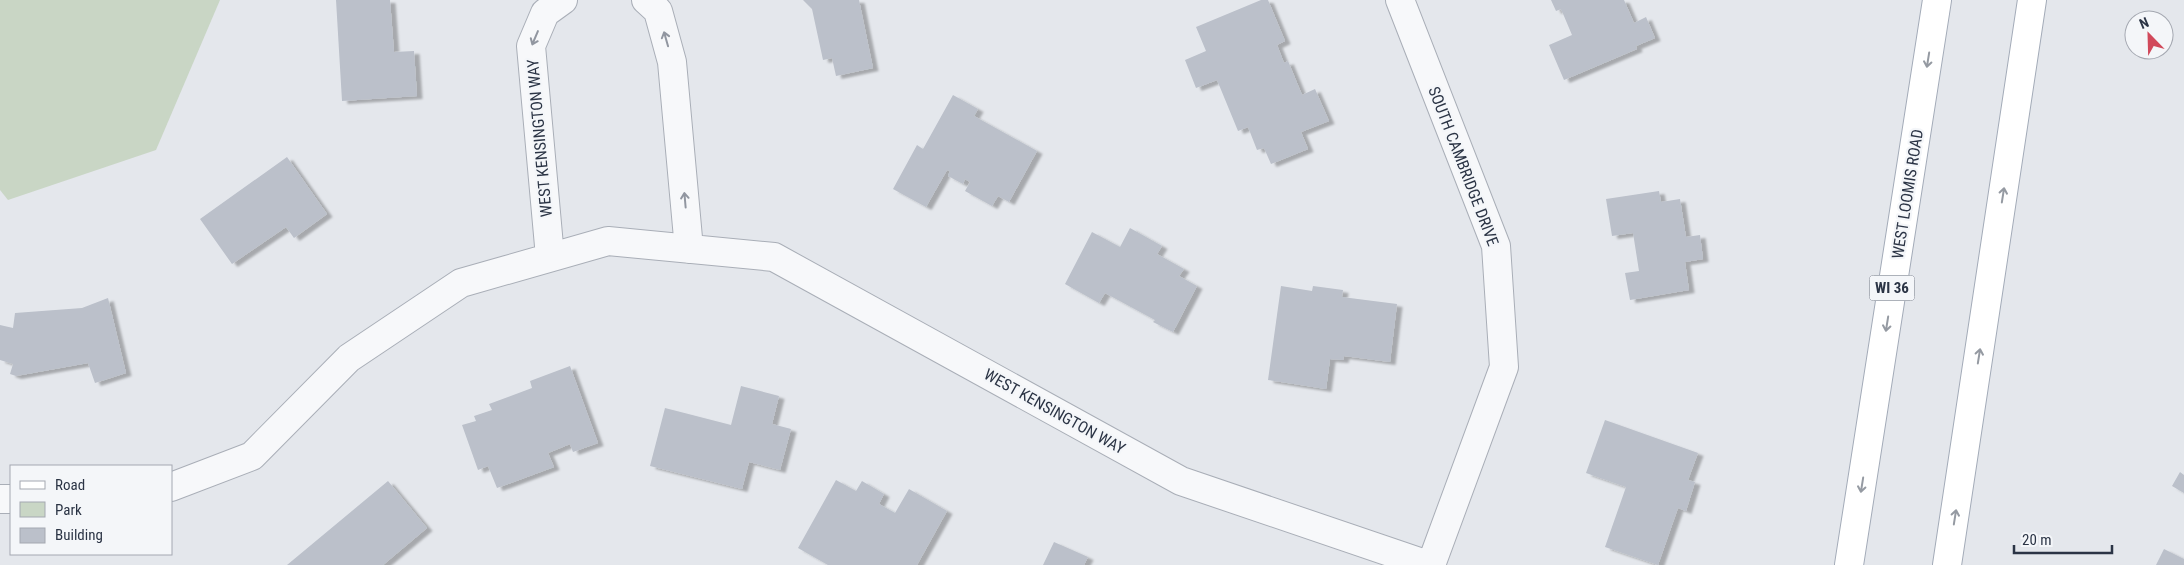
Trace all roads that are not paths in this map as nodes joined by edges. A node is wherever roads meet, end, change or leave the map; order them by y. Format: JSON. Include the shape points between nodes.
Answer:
{"nodes":[{"id":1,"x":563,"y":0,"type":"edge"},
{"id":2,"x":646,"y":0,"type":"edge"},
{"id":3,"x":1400,"y":0,"type":"edge"},
{"id":4,"x":1937,"y":0,"type":"edge"},
{"id":5,"x":2032,"y":0,"type":"edge"},
{"id":6,"x":689,"y":249,"type":"junction"},
{"id":7,"x":550,"y":257,"type":"junction"},
{"id":8,"x":172,"y":487,"type":"edge"},
{"id":9,"x":1430,"y":565,"type":"edge"},
{"id":10,"x":1850,"y":565,"type":"edge"},
{"id":11,"x":1947,"y":565,"type":"edge"}],
"edges":[{"from":1,"to":7,"type":"street","name":"WEST KENSINGTON WAY","one_way":true,"via":[[545,13],[531,46]]},
{"from":6,"to":2,"type":"street","one_way":true,"via":[[672,62],[658,11]]},
{"from":3,"to":9,"type":"street","name":"SOUTH CAMBRIDGE DRIVE","via":[[1496,246],[1504,367]]},
{"from":4,"to":10,"type":"main road","name":"WEST LOOMIS ROAD","number":"WI 36","one_way":true},
{"from":11,"to":5,"type":"main road","one_way":true},
{"from":6,"to":7,"type":"street","name":"WEST KENSINGTON WAY","via":[[608,241]]},
{"from":6,"to":9,"type":"street","name":"WEST KENSINGTON WAY","via":[[774,257],[1181,481]]},
{"from":7,"to":8,"type":"street","name":"WEST KENSINGTON WAY","via":[[461,283],[349,358],[252,456]]}]}
